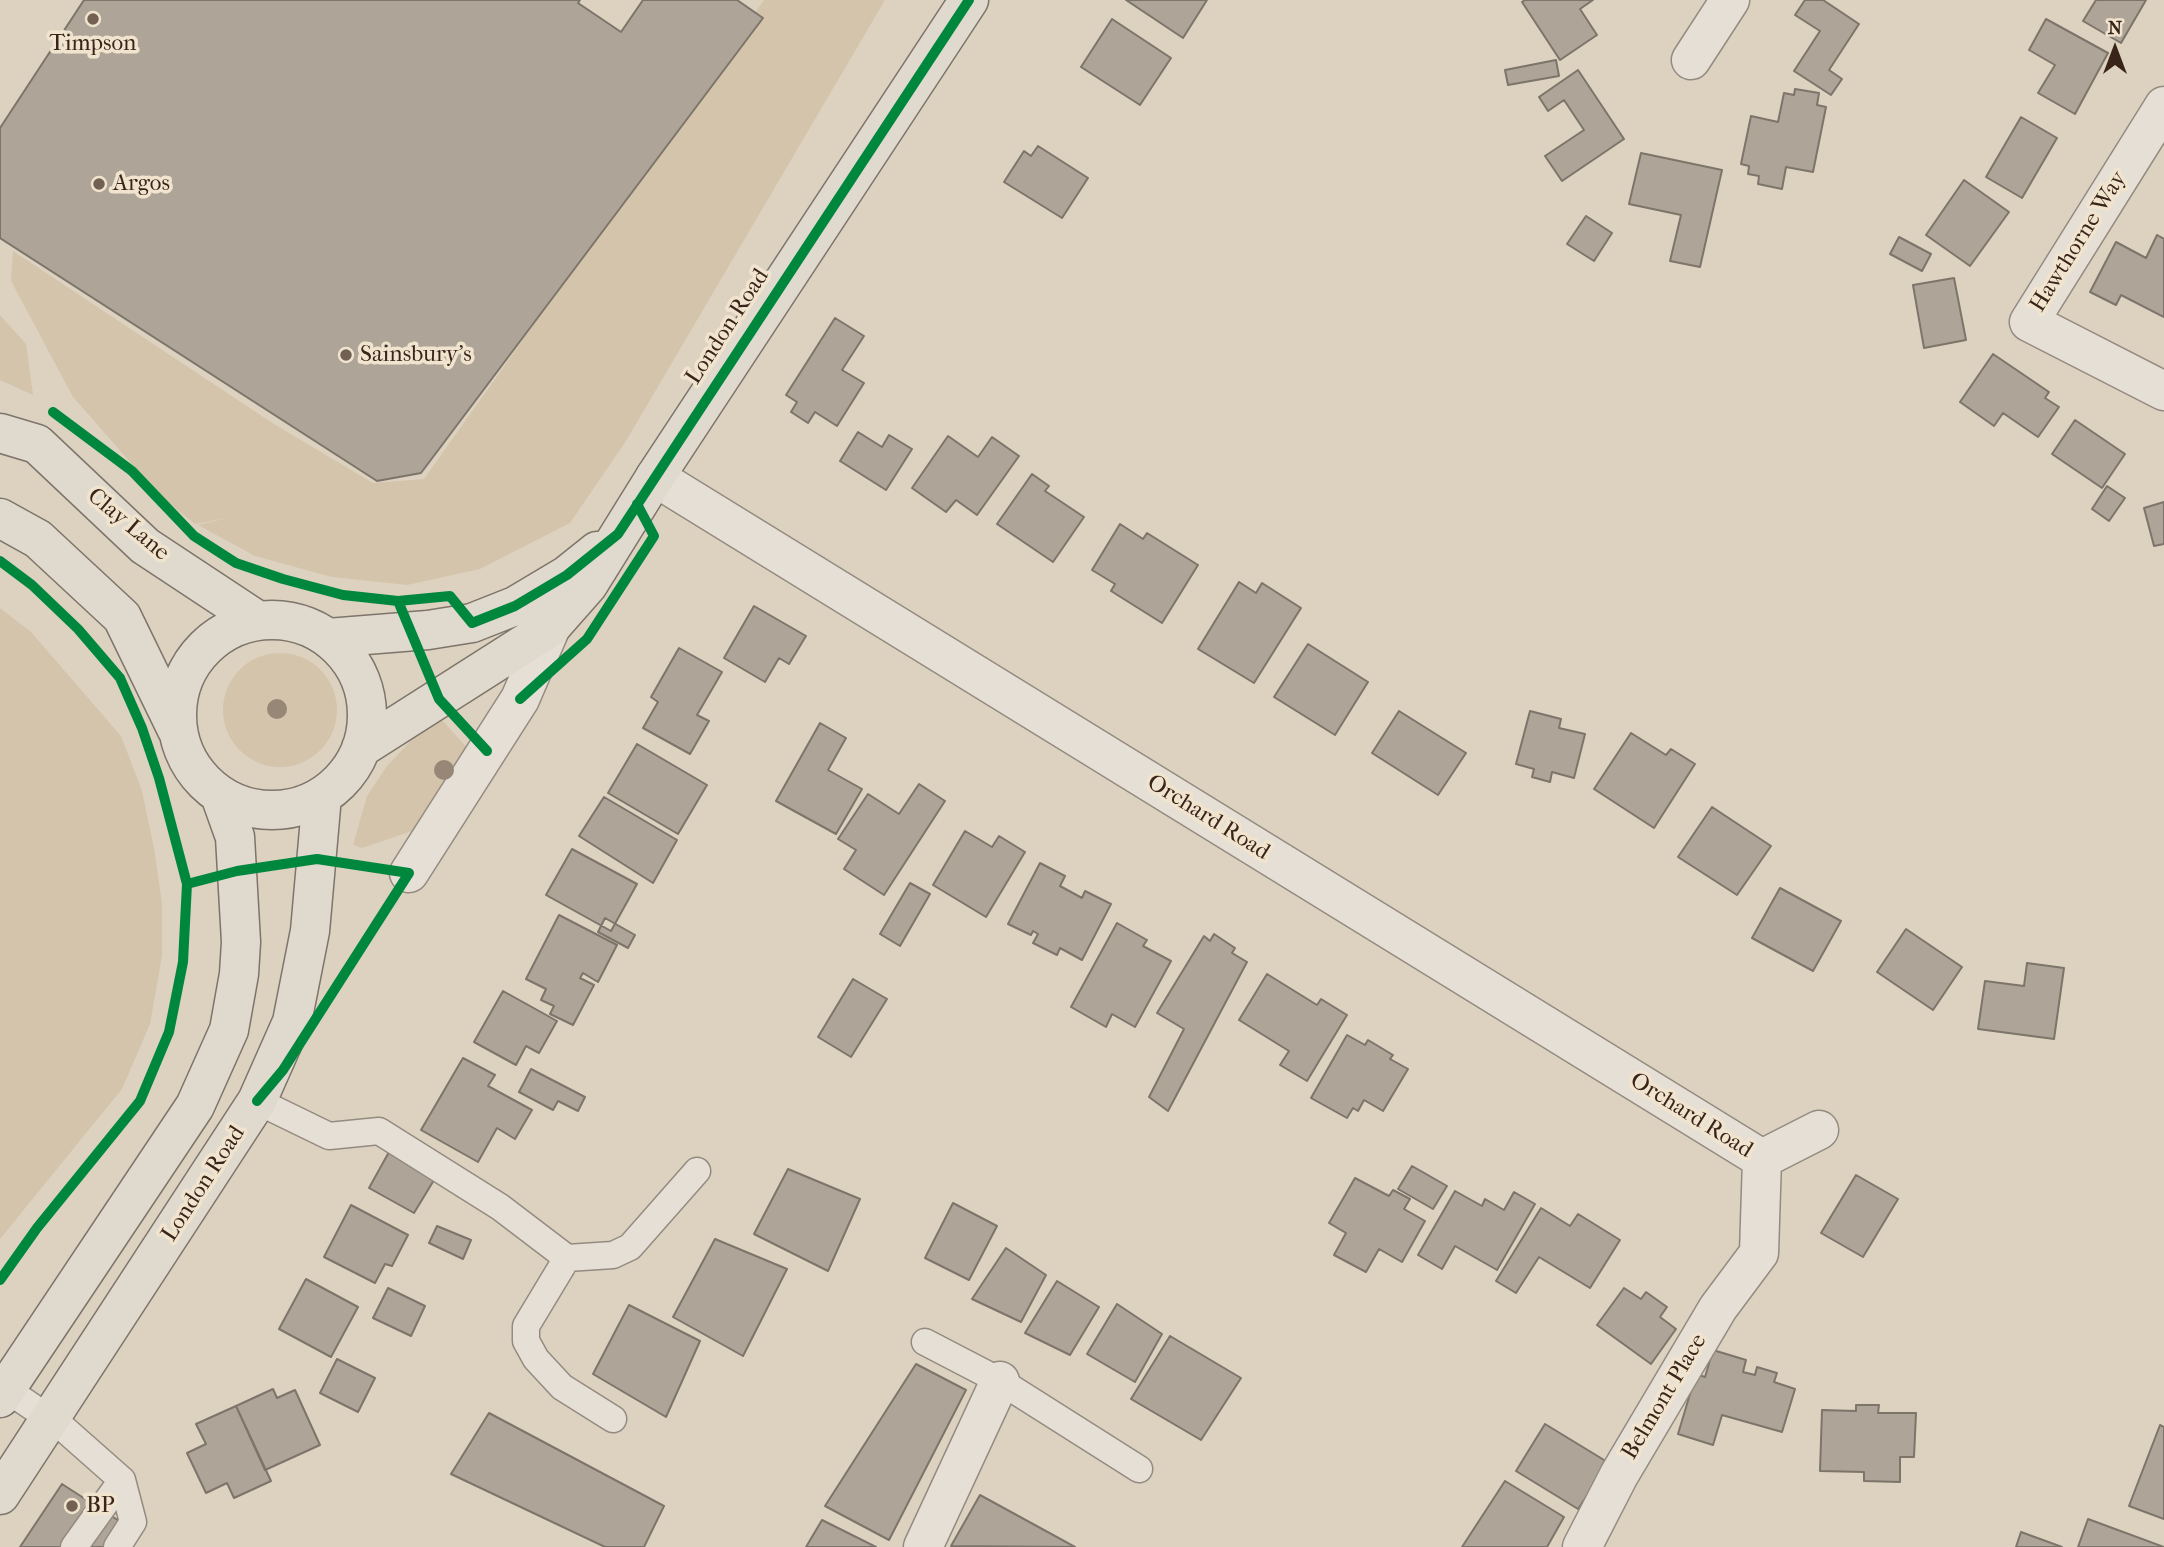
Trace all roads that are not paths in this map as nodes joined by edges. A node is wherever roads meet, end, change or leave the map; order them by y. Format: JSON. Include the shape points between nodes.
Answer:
{"nodes":[{"id":1,"x":969,"y":0,"type":"edge"},
{"id":2,"x":1730,"y":0,"type":"edge"},
{"id":3,"x":1691,"y":60,"type":"dead end"},
{"id":4,"x":2164,"y":106,"type":"edge"},
{"id":5,"x":2164,"y":391,"type":"edge"},
{"id":6,"x":0,"y":433,"type":"edge"},
{"id":7,"x":655,"y":477,"type":"junction"},
{"id":8,"x":0,"y":518,"type":"edge"},
{"id":9,"x":618,"y":534,"type":"junction"},
{"id":10,"x":257,"y":620,"type":"junction"},
{"id":11,"x":551,"y":627,"type":"junction"},
{"id":12,"x":328,"y":638,"type":"junction"},
{"id":13,"x":177,"y":730,"type":"junction"},
{"id":14,"x":361,"y":748,"type":"junction"},
{"id":15,"x":220,"y":795,"type":"junction"},
{"id":16,"x":322,"y":796,"type":"junction"},
{"id":17,"x":409,"y":873,"type":"dead end"},
{"id":18,"x":257,"y":1101,"type":"junction"},
{"id":19,"x":1819,"y":1130,"type":"dead end"},
{"id":20,"x":1762,"y":1159,"type":"junction"},
{"id":21,"x":697,"y":1171,"type":"dead end"},
{"id":22,"x":1759,"y":1253,"type":"joint"},
{"id":23,"x":567,"y":1258,"type":"junction"},
{"id":24,"x":925,"y":1342,"type":"dead end"},
{"id":25,"x":1000,"y":1381,"type":"junction"},
{"id":26,"x":3,"y":1393,"type":"edge"},
{"id":27,"x":613,"y":1419,"type":"dead end"},
{"id":28,"x":56,"y":1424,"type":"junction"},
{"id":29,"x":1139,"y":1469,"type":"dead end"},
{"id":30,"x":122,"y":1479,"type":"junction"},
{"id":31,"x":0,"y":1495,"type":"edge"},
{"id":32,"x":75,"y":1547,"type":"edge"},
{"id":33,"x":117,"y":1547,"type":"edge"},
{"id":34,"x":923,"y":1547,"type":"edge"},
{"id":35,"x":1582,"y":1547,"type":"edge"}],
"edges":[{"from":1,"to":7,"type":"main road","name":"London Road"},
{"from":2,"to":3,"type":"street"},
{"from":4,"to":5,"type":"street","name":"Hawthorne Way","via":[[2029,322]]},
{"from":6,"to":10,"type":"main road","name":"Clay Lane","via":[[37,444],[145,546]]},
{"from":7,"to":9,"type":"main road","name":"London Road"},
{"from":7,"to":20,"type":"street","name":"Orchard Road"},
{"from":8,"to":13,"type":"main road","via":[[38,539],[122,617]]},
{"from":9,"to":11,"type":"main road","name":"London Road","via":[[589,585]]},
{"from":9,"to":12,"type":"main road","name":"London Road","via":[[567,575],[515,606],[472,622]]},
{"from":10,"to":12,"type":"main road","name":"London Road","via":[[307,626]]},
{"from":10,"to":13,"type":"main road","name":"London Road","via":[[229,630],[204,647],[187,671],[177,700]]},
{"from":11,"to":14,"type":"main road","name":"London Road"},
{"from":11,"to":17,"type":"street","name":"London Road","via":[[520,699]]},
{"from":12,"to":14,"type":"main road","name":"London Road","via":[[350,660],[364,687],[368,718]]},
{"from":13,"to":15,"type":"main road","name":"London Road","via":[[185,755],[200,778]]},
{"from":14,"to":16,"type":"main road","name":"London Road","via":[[352,767]]},
{"from":15,"to":16,"type":"main road","name":"London Road","via":[[271,810],[297,807]]},
{"from":15,"to":26,"type":"main road","name":"London Road","via":[[235,837],[241,942],[229,1030],[195,1106]]},
{"from":16,"to":18,"type":"main road","name":"London Road","via":[[310,931],[292,1022]]},
{"from":18,"to":23,"type":"lane","via":[[329,1136],[379,1131],[500,1207]]},
{"from":18,"to":28,"type":"main road","name":"London Road"},
{"from":19,"to":20,"type":"street","name":"Orchard Road"},
{"from":20,"to":22,"type":"street","name":"Orchard Road"},
{"from":21,"to":23,"type":"lane","via":[[630,1247],[613,1255]]},
{"from":22,"to":35,"type":"street","name":"Belmont Place","via":[[1718,1308]]},
{"from":23,"to":27,"type":"lane","via":[[526,1326],[526,1341],[562,1387]]},
{"from":24,"to":25,"type":"lane"},
{"from":25,"to":29,"type":"lane"},
{"from":25,"to":34,"type":"street"},
{"from":26,"to":28,"type":"lane"},
{"from":28,"to":30,"type":"lane"},
{"from":28,"to":31,"type":"main road","name":"London Road"},
{"from":30,"to":32,"type":"lane"},
{"from":30,"to":33,"type":"lane","via":[[133,1522]]}]}
